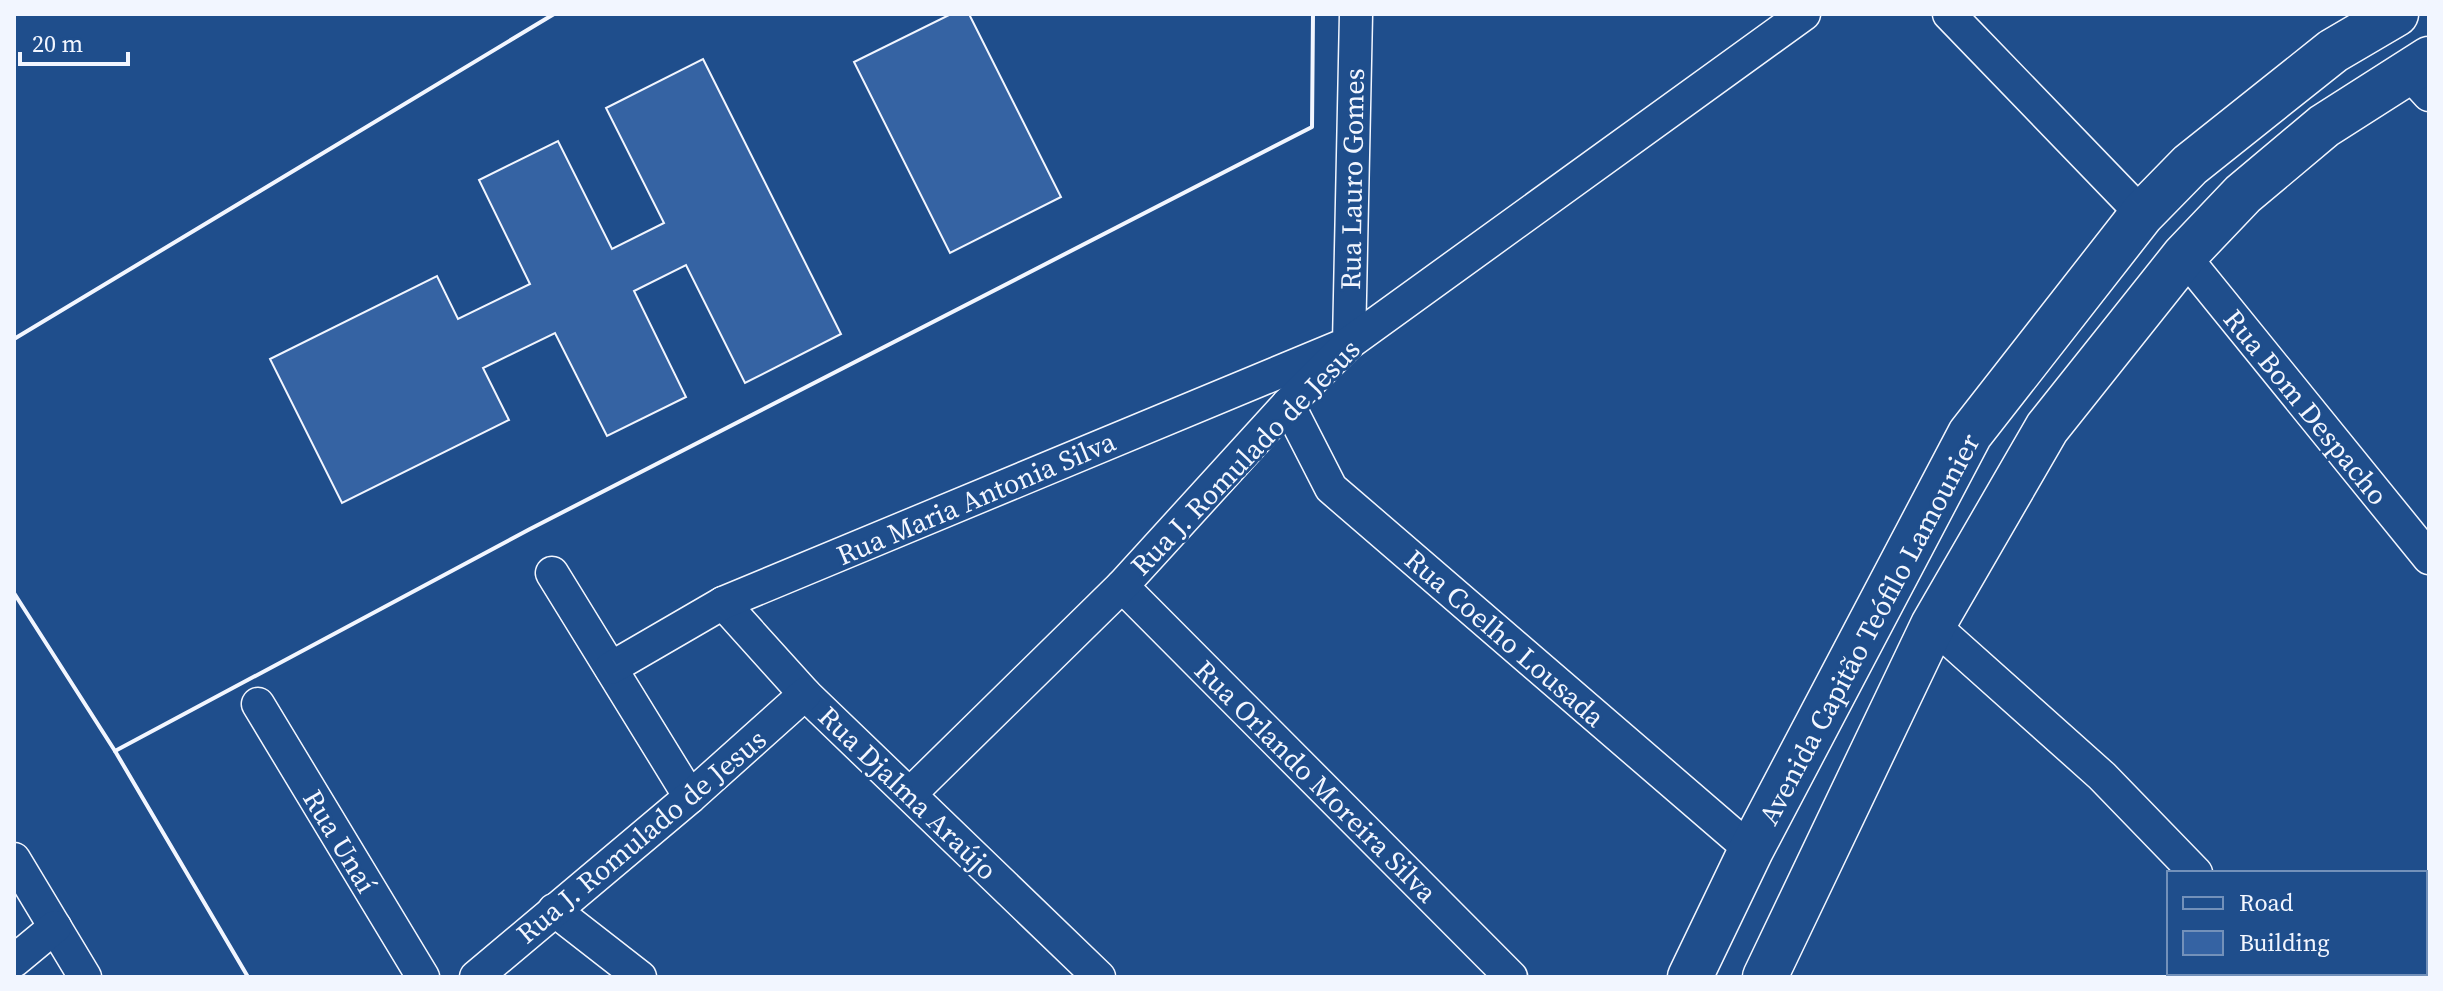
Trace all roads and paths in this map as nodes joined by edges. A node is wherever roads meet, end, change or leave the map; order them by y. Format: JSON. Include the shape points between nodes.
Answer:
{"nodes":[{"id":1,"x":1356,"y":14,"type":"edge"},
{"id":2,"x":1804,"y":14,"type":"edge"},
{"id":3,"x":1949,"y":14,"type":"edge"},
{"id":4,"x":2396,"y":14,"type":"edge"},
{"id":5,"x":2422,"y":75,"type":"edge"},
{"id":6,"x":2142,"y":214,"type":"junction"},
{"id":7,"x":2184,"y":256,"type":"junction"},
{"id":8,"x":1349,"y":343,"type":"junction"},
{"id":9,"x":1288,"y":404,"type":"junction"},
{"id":10,"x":2429,"y":558,"type":"edge"},
{"id":11,"x":552,"y":573,"type":"dead end"},
{"id":12,"x":1122,"y":586,"type":"junction"},
{"id":13,"x":723,"y":603,"type":"junction"},
{"id":14,"x":1933,"y":625,"type":"junction"},
{"id":15,"x":611,"y":668,"type":"junction"},
{"id":16,"x":805,"y":694,"type":"junction"},
{"id":17,"x":258,"y":704,"type":"dead end"},
{"id":18,"x":910,"y":794,"type":"junction"},
{"id":19,"x":690,"y":797,"type":"junction"},
{"id":20,"x":1751,"y":850,"type":"junction"},
{"id":21,"x":14,"y":859,"type":"edge"},
{"id":22,"x":2194,"y":871,"type":"edge"},
{"id":23,"x":554,"y":910,"type":"junction"},
{"id":24,"x":55,"y":927,"type":"junction"},
{"id":25,"x":14,"y":961,"type":"edge"},
{"id":26,"x":85,"y":977,"type":"edge"},
{"id":27,"x":423,"y":977,"type":"edge"},
{"id":28,"x":476,"y":977,"type":"edge"},
{"id":29,"x":640,"y":977,"type":"edge"},
{"id":30,"x":1099,"y":977,"type":"edge"},
{"id":31,"x":1511,"y":977,"type":"edge"},
{"id":32,"x":1690,"y":977,"type":"edge"},
{"id":33,"x":1765,"y":977,"type":"edge"}],
"edges":[{"from":1,"to":8,"type":"street","name":"Rua Lauro Gomes"},
{"from":2,"to":8,"type":"street","name":"Rua J. Romulado de Jesus"},
{"from":3,"to":6,"type":"street"},
{"from":4,"to":6,"type":"main road","name":"Avenida Capitão Teófilo Lamounier","via":[[2333,51],[2190,165]]},
{"from":5,"to":7,"type":"main road","name":"Avenida Capitão Teófilo Lamounier","via":[[2324,126],[2243,194]]},
{"from":6,"to":20,"type":"main road","name":"Avenida Capitão Teófilo Lamounier","via":[[1970,434]]},
{"from":7,"to":10,"type":"street","name":"Rua Bom Despacho"},
{"from":7,"to":14,"type":"main road","name":"Avenida Capitão Teófilo Lamounier","via":[[2047,428]]},
{"from":8,"to":9,"type":"street","name":"Rua J. Romulado de Jesus"},
{"from":8,"to":13,"type":"street","name":"Rua Maria Antonia Silva"},
{"from":9,"to":12,"type":"street","name":"Rua J. Romulado de Jesus"},
{"from":9,"to":20,"type":"street","name":"Rua Coelho Lousada","via":[[1331,488]]},
{"from":11,"to":15,"type":"street"},
{"from":12,"to":18,"type":"street","name":"Rua J. Romulado de Jesus"},
{"from":12,"to":31,"type":"street","name":"Rua Orlando Moreira Silva"},
{"from":13,"to":15,"type":"street","name":"Rua Maria Antonia Silva"},
{"from":13,"to":16,"type":"street","name":"Rua Djalma Araújo"},
{"from":14,"to":22,"type":"street","via":[[2102,776]]},
{"from":14,"to":33,"type":"main road","name":"Avenida Capitão Teófilo Lamounier"},
{"from":15,"to":19,"type":"street"},
{"from":16,"to":18,"type":"street","name":"Rua Djalma Araújo"},
{"from":16,"to":19,"type":"street","name":"Rua J. Romulado de Jesus"},
{"from":17,"to":27,"type":"street","name":"Rua Unaí"},
{"from":18,"to":30,"type":"street","name":"Rua Djalma Araújo"},
{"from":19,"to":23,"type":"street","name":"Rua J. Romulado de Jesus"},
{"from":20,"to":32,"type":"main road","name":"Avenida Capitão Teófilo Lamounier"},
{"from":21,"to":24,"type":"street"},
{"from":23,"to":28,"type":"street","name":"Rua J. Romulado de Jesus"},
{"from":23,"to":29,"type":"street"},
{"from":24,"to":25,"type":"street"},
{"from":24,"to":26,"type":"street"}]}
